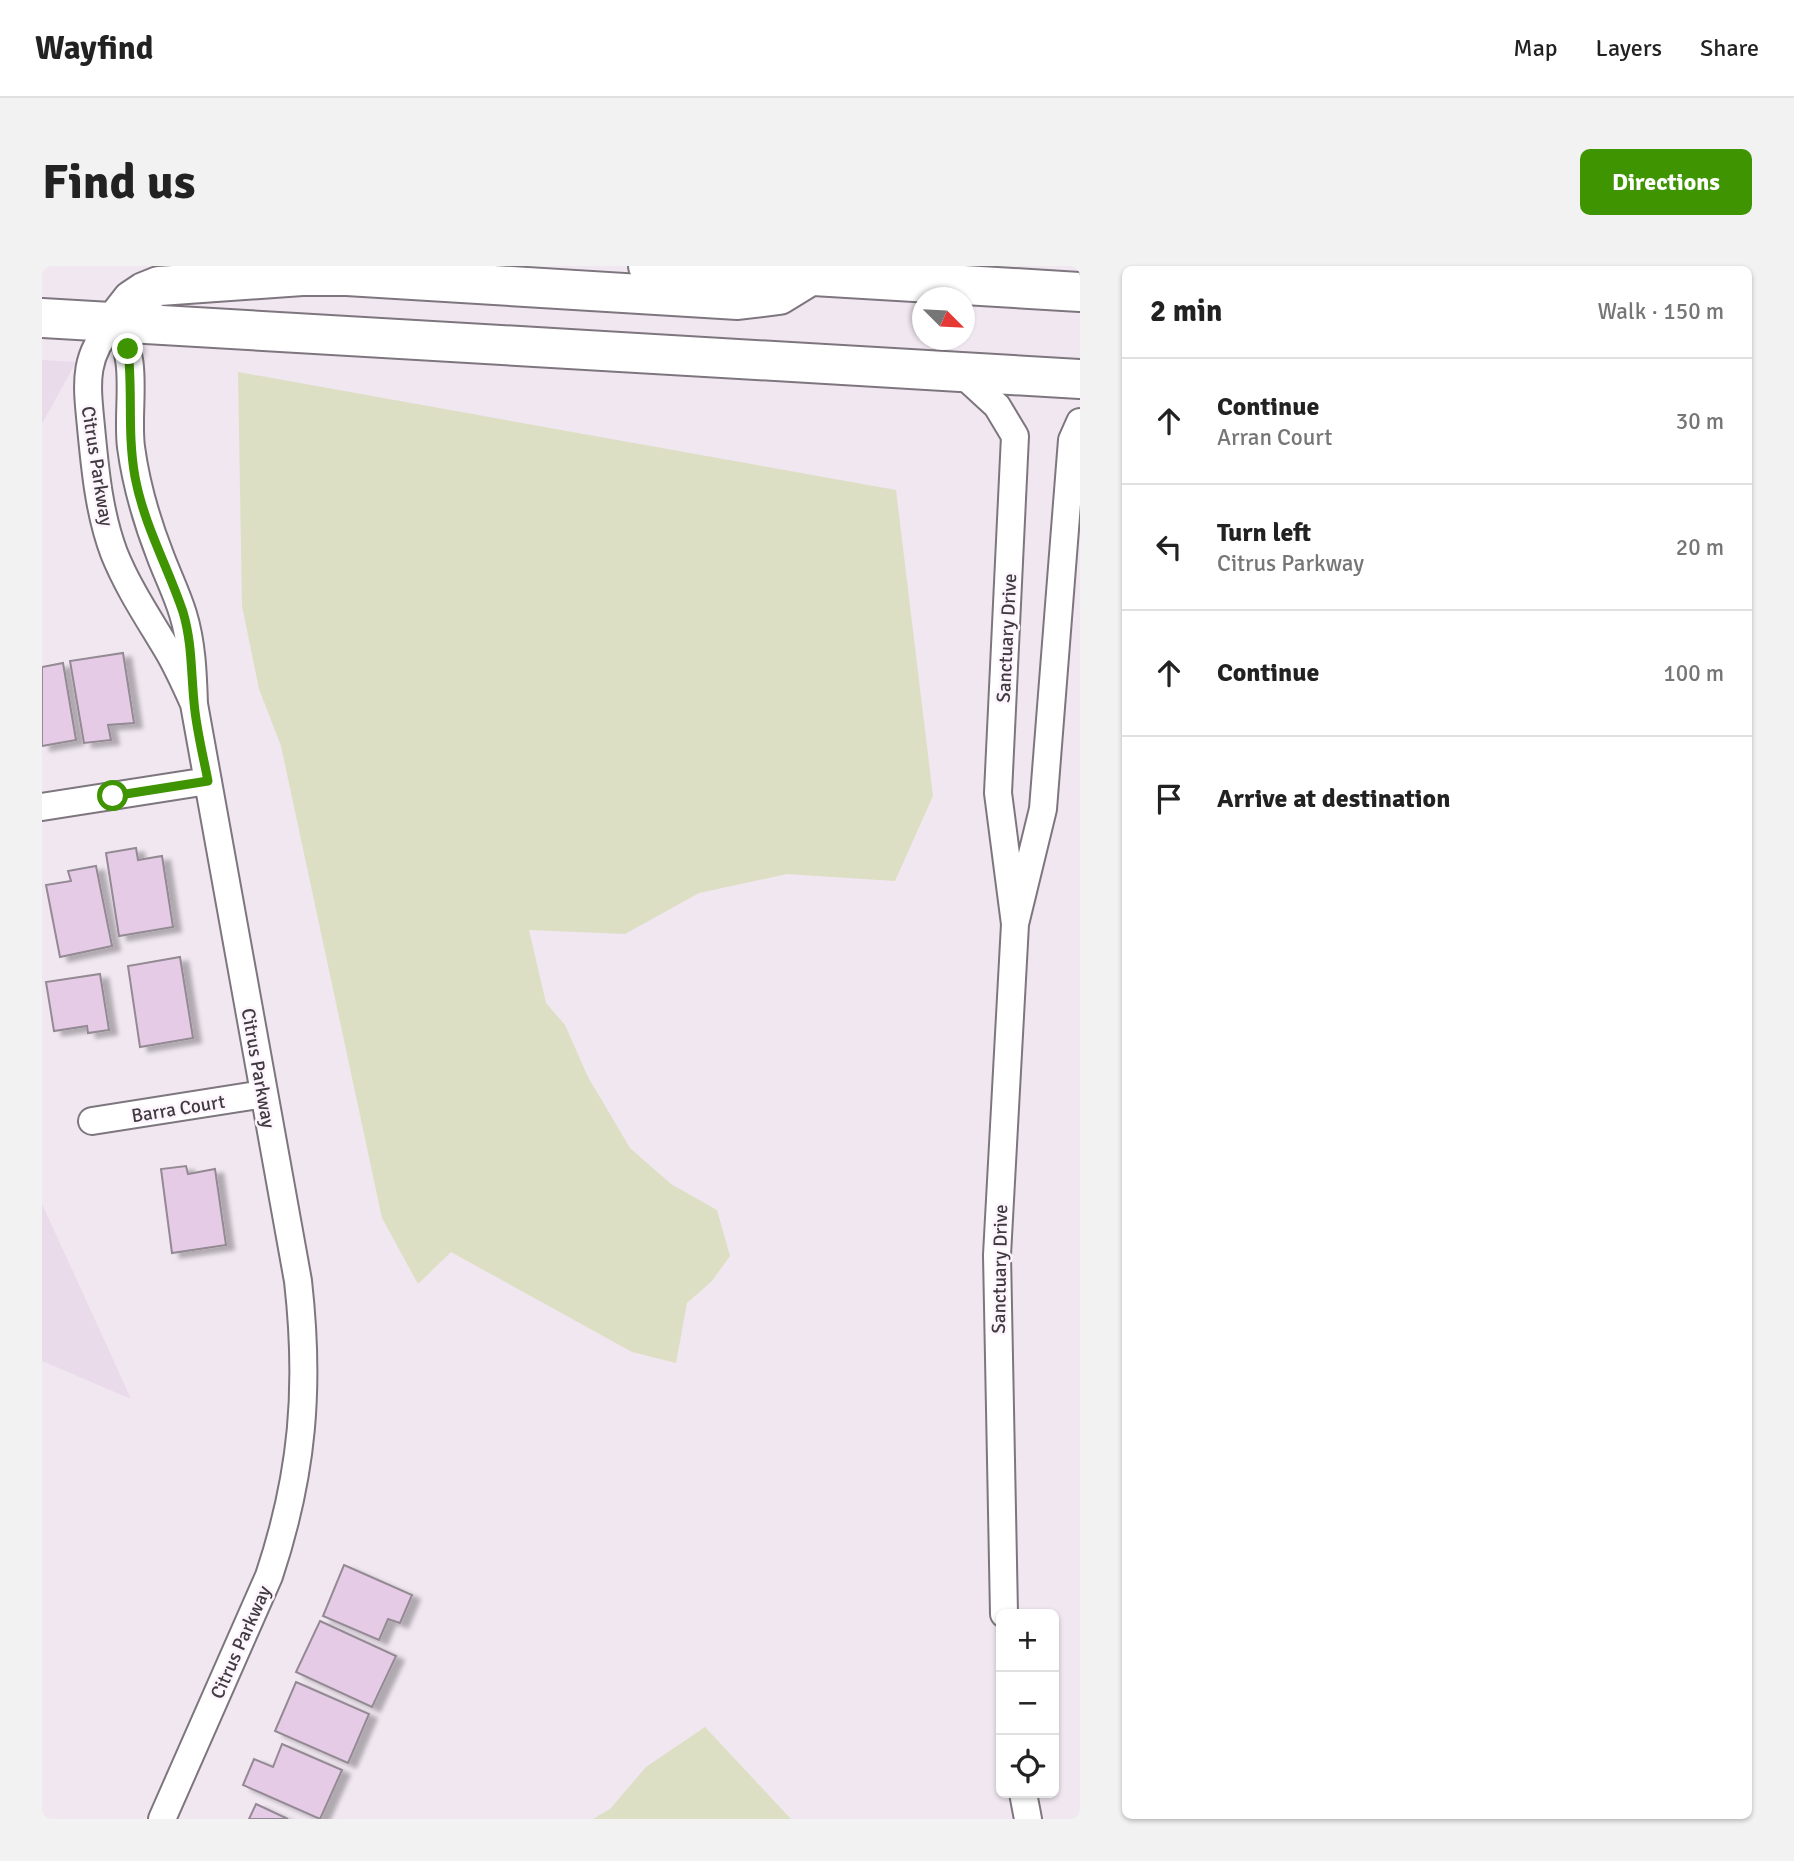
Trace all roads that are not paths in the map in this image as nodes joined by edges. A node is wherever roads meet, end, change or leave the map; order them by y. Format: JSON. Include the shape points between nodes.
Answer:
{"nodes":[{"id":1,"x":648,"y":266,"type":"edge"},
{"id":2,"x":810,"y":276,"type":"junction"},
{"id":3,"x":1080,"y":292,"type":"edge"},
{"id":4,"x":42,"y":318,"type":"edge"},
{"id":5,"x":114,"y":323,"type":"junction"},
{"id":6,"x":960,"y":372,"type":"junction"},
{"id":7,"x":1080,"y":379,"type":"edge"},
{"id":8,"x":1080,"y":422,"type":"edge"},
{"id":9,"x":160,"y":555,"type":"junction"},
{"id":10,"x":123,"y":573,"type":"junction"},
{"id":11,"x":194,"y":704,"type":"junction"},
{"id":12,"x":208,"y":781,"type":"junction"},
{"id":13,"x":42,"y":807,"type":"edge"},
{"id":14,"x":1015,"y":924,"type":"junction"},
{"id":15,"x":264,"y":1094,"type":"junction"},
{"id":16,"x":92,"y":1121,"type":"dead end"},
{"id":17,"x":1004,"y":1609,"type":"edge"},
{"id":18,"x":1024,"y":1798,"type":"edge"},
{"id":19,"x":162,"y":1819,"type":"edge"},
{"id":20,"x":1028,"y":1819,"type":"edge"}],
"edges":[{"from":1,"to":2,"type":"highway"},
{"from":2,"to":3,"type":"highway"},
{"from":2,"to":5,"type":"highway","via":[[779,295],[738,300],[347,276],[175,284],[144,292]]},
{"from":4,"to":5,"type":"highway"},
{"from":5,"to":6,"type":"highway"},
{"from":5,"to":9,"type":"street","via":[[128,349],[135,477]]},
{"from":5,"to":10,"type":"street","name":"Citrus Parkway","via":[[93,351],[86,385],[98,491]]},
{"from":6,"to":7,"type":"highway"},
{"from":6,"to":14,"type":"street","name":"Sanctuary Drive","via":[[996,406],[1015,436],[998,793]]},
{"from":8,"to":14,"type":"street","name":"Sanctuary Drive","via":[[1072,440],[1043,809]]},
{"from":9,"to":10,"type":"street"},
{"from":9,"to":11,"type":"street","via":[[183,613]]},
{"from":10,"to":11,"type":"street","name":"Citrus Parkway"},
{"from":11,"to":12,"type":"street","name":"Citrus Parkway"},
{"from":12,"to":13,"type":"street"},
{"from":12,"to":15,"type":"street","name":"Citrus Parkway"},
{"from":14,"to":17,"type":"street","name":"Sanctuary Drive","via":[[997,1255]]},
{"from":15,"to":16,"type":"street","name":"Barra Court"},
{"from":15,"to":19,"type":"street","name":"Citrus Parkway","via":[[298,1281],[304,1367],[300,1450],[269,1576]]},
{"from":18,"to":20,"type":"street"}]}
